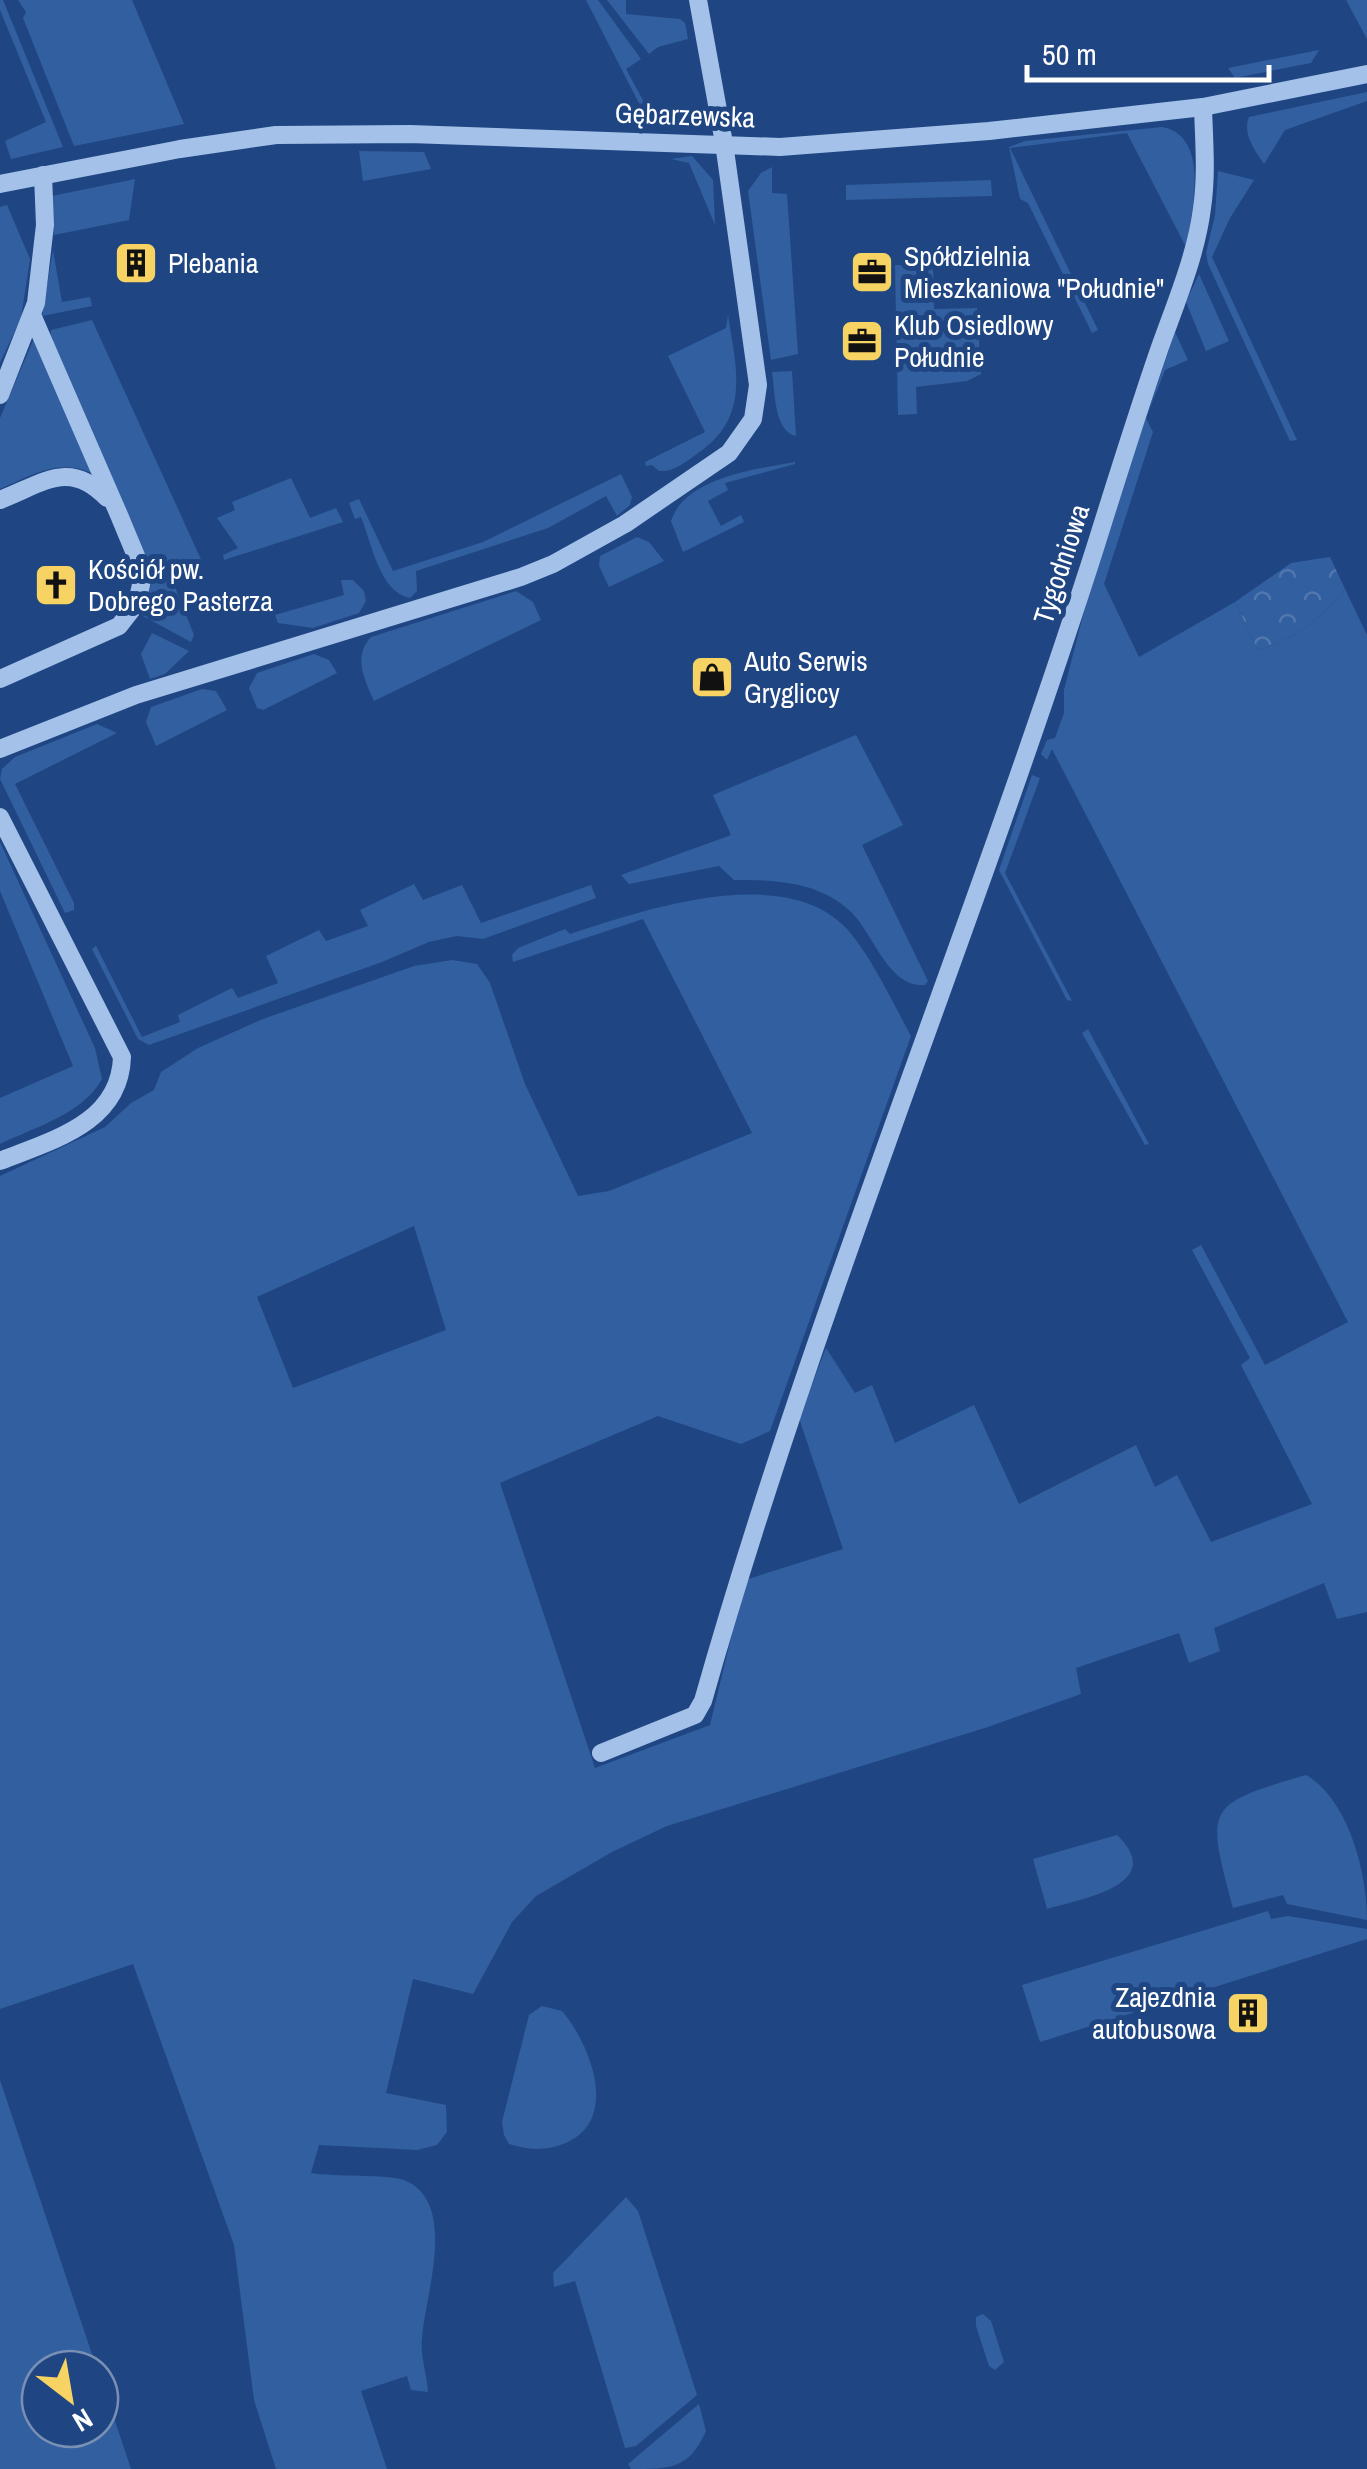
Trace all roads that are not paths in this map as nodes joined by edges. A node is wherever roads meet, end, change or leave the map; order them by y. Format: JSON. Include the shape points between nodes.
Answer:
{"nodes":[{"id":1,"x":698,"y":0,"type":"edge"},
{"id":2,"x":1367,"y":74,"type":"edge"},
{"id":3,"x":1203,"y":108,"type":"junction"},
{"id":4,"x":724,"y":143,"type":"junction"},
{"id":5,"x":44,"y":175,"type":"junction"},
{"id":6,"x":0,"y":184,"type":"edge"},
{"id":7,"x":33,"y":316,"type":"junction"},
{"id":8,"x":0,"y":395,"type":"edge"},
{"id":9,"x":0,"y":500,"type":"edge"},
{"id":10,"x":120,"y":515,"type":"junction"},
{"id":11,"x":0,"y":679,"type":"edge"},
{"id":12,"x":0,"y":749,"type":"edge"},
{"id":13,"x":0,"y":817,"type":"edge"},
{"id":14,"x":0,"y":1161,"type":"edge"},
{"id":15,"x":601,"y":1753,"type":"dead end"}],
"edges":[{"from":1,"to":4,"type":"street"},
{"from":2,"to":3,"type":"street","name":"Gębarzewska"},
{"from":3,"to":4,"type":"street","name":"Gębarzewska","via":[[818,144]]},
{"from":3,"to":15,"type":"street","name":"Tygodniowa","via":[[1202,212],[1182,284],[1044,706],[804,1374],[698,1710]]},
{"from":4,"to":5,"type":"street","name":"Gębarzewska","via":[[276,135]]},
{"from":4,"to":12,"type":"street","via":[[758,384],[754,419],[729,453],[625,524],[522,578],[136,695]]},
{"from":5,"to":6,"type":"street","name":"Gębarzewska"},
{"from":5,"to":7,"type":"street"},
{"from":7,"to":8,"type":"street"},
{"from":7,"to":10,"type":"street"},
{"from":9,"to":10,"type":"street","via":[[67,475],[95,486]]},
{"from":10,"to":11,"type":"street","via":[[141,568],[130,616]]},
{"from":13,"to":14,"type":"street","via":[[122,1057],[112,1098],[94,1117]]}]}
